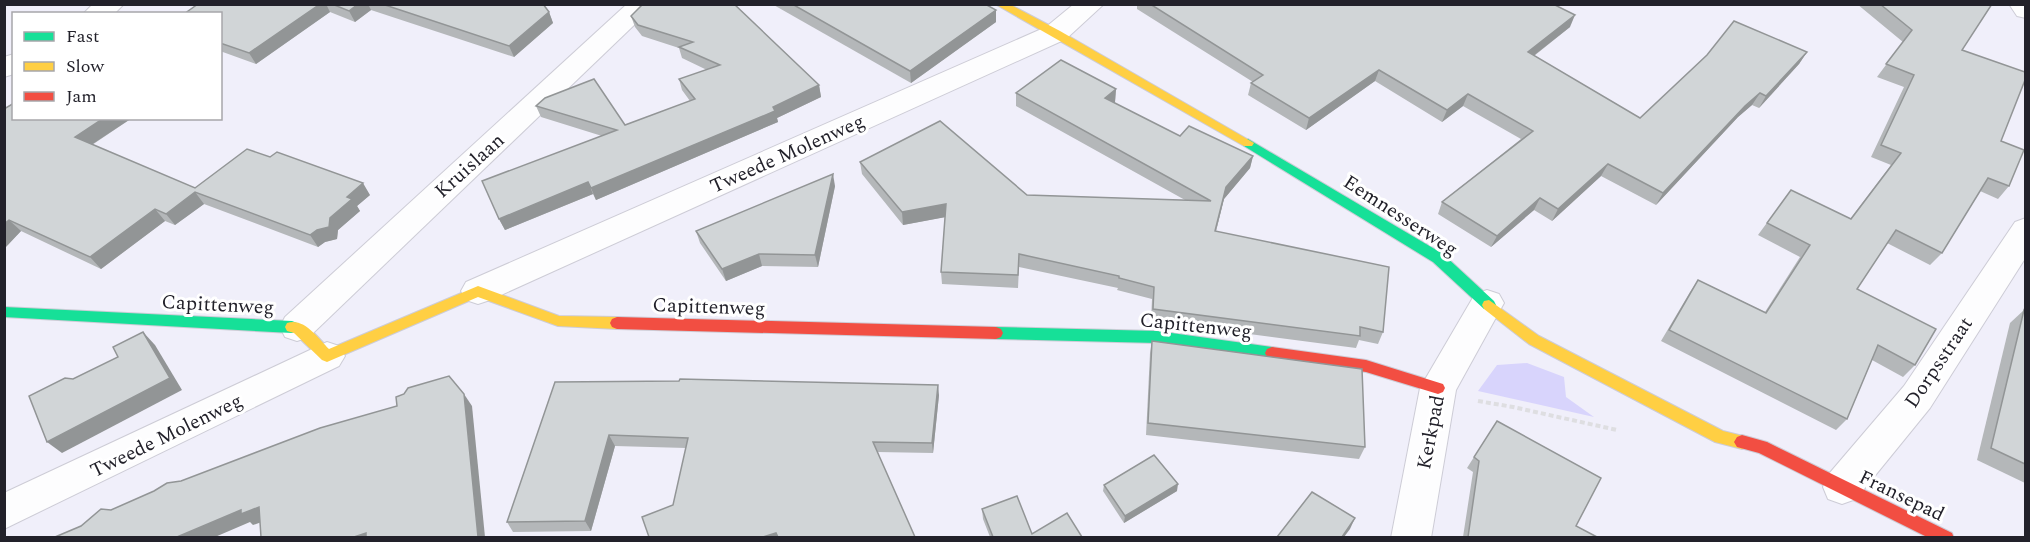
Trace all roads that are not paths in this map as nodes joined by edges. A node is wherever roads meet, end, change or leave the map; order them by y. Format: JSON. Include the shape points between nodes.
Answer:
{"nodes":[{"id":1,"x":643,"y":4,"type":"edge"},
{"id":2,"x":1000,"y":4,"type":"edge"},
{"id":3,"x":1091,"y":4,"type":"edge"},
{"id":4,"x":2022,"y":4,"type":"edge"},
{"id":5,"x":2025,"y":10,"type":"edge"},
{"id":6,"x":1056,"y":33,"type":"junction"},
{"id":7,"x":2025,"y":230,"type":"edge"},
{"id":8,"x":478,"y":291,"type":"junction"},
{"id":9,"x":1487,"y":303,"type":"junction"},
{"id":10,"x":4,"y":312,"type":"edge"},
{"id":11,"x":297,"y":327,"type":"junction"},
{"id":12,"x":327,"y":356,"type":"junction"},
{"id":13,"x":1438,"y":388,"type":"junction"},
{"id":14,"x":1842,"y":488,"type":"junction"},
{"id":15,"x":4,"y":513,"type":"edge"},
{"id":16,"x":1412,"y":537,"type":"edge"},
{"id":17,"x":1946,"y":537,"type":"edge"}],
"edges":[{"from":1,"to":11,"type":"street","name":"Kruislaan"},
{"from":2,"to":6,"type":"street","name":"Eemnesserweg"},
{"from":3,"to":6,"type":"street","name":"Tweede Molenweg"},
{"from":4,"to":5,"type":"street"},
{"from":6,"to":8,"type":"street","name":"Tweede Molenweg"},
{"from":6,"to":9,"type":"street","name":"Eemnesserweg","via":[[1438,258]]},
{"from":7,"to":14,"type":"street","name":"Dorpsstraat","via":[[1917,397]]},
{"from":8,"to":12,"type":"street"},
{"from":8,"to":13,"type":"street","name":"Capittenweg","via":[[558,321],[1157,338],[1366,366]]},
{"from":9,"to":13,"type":"street","name":"Kerkpad"},
{"from":9,"to":14,"type":"street","name":"Eemnesserweg","via":[[1534,340],[1720,436],[1762,447]]},
{"from":10,"to":11,"type":"street","name":"Capittenweg"},
{"from":11,"to":12,"type":"street","name":"Capittenweg"},
{"from":12,"to":15,"type":"street","name":"Tweede Molenweg"},
{"from":13,"to":16,"type":"street","name":"Kerkpad"},
{"from":14,"to":17,"type":"street","name":"Fransepad"}]}
